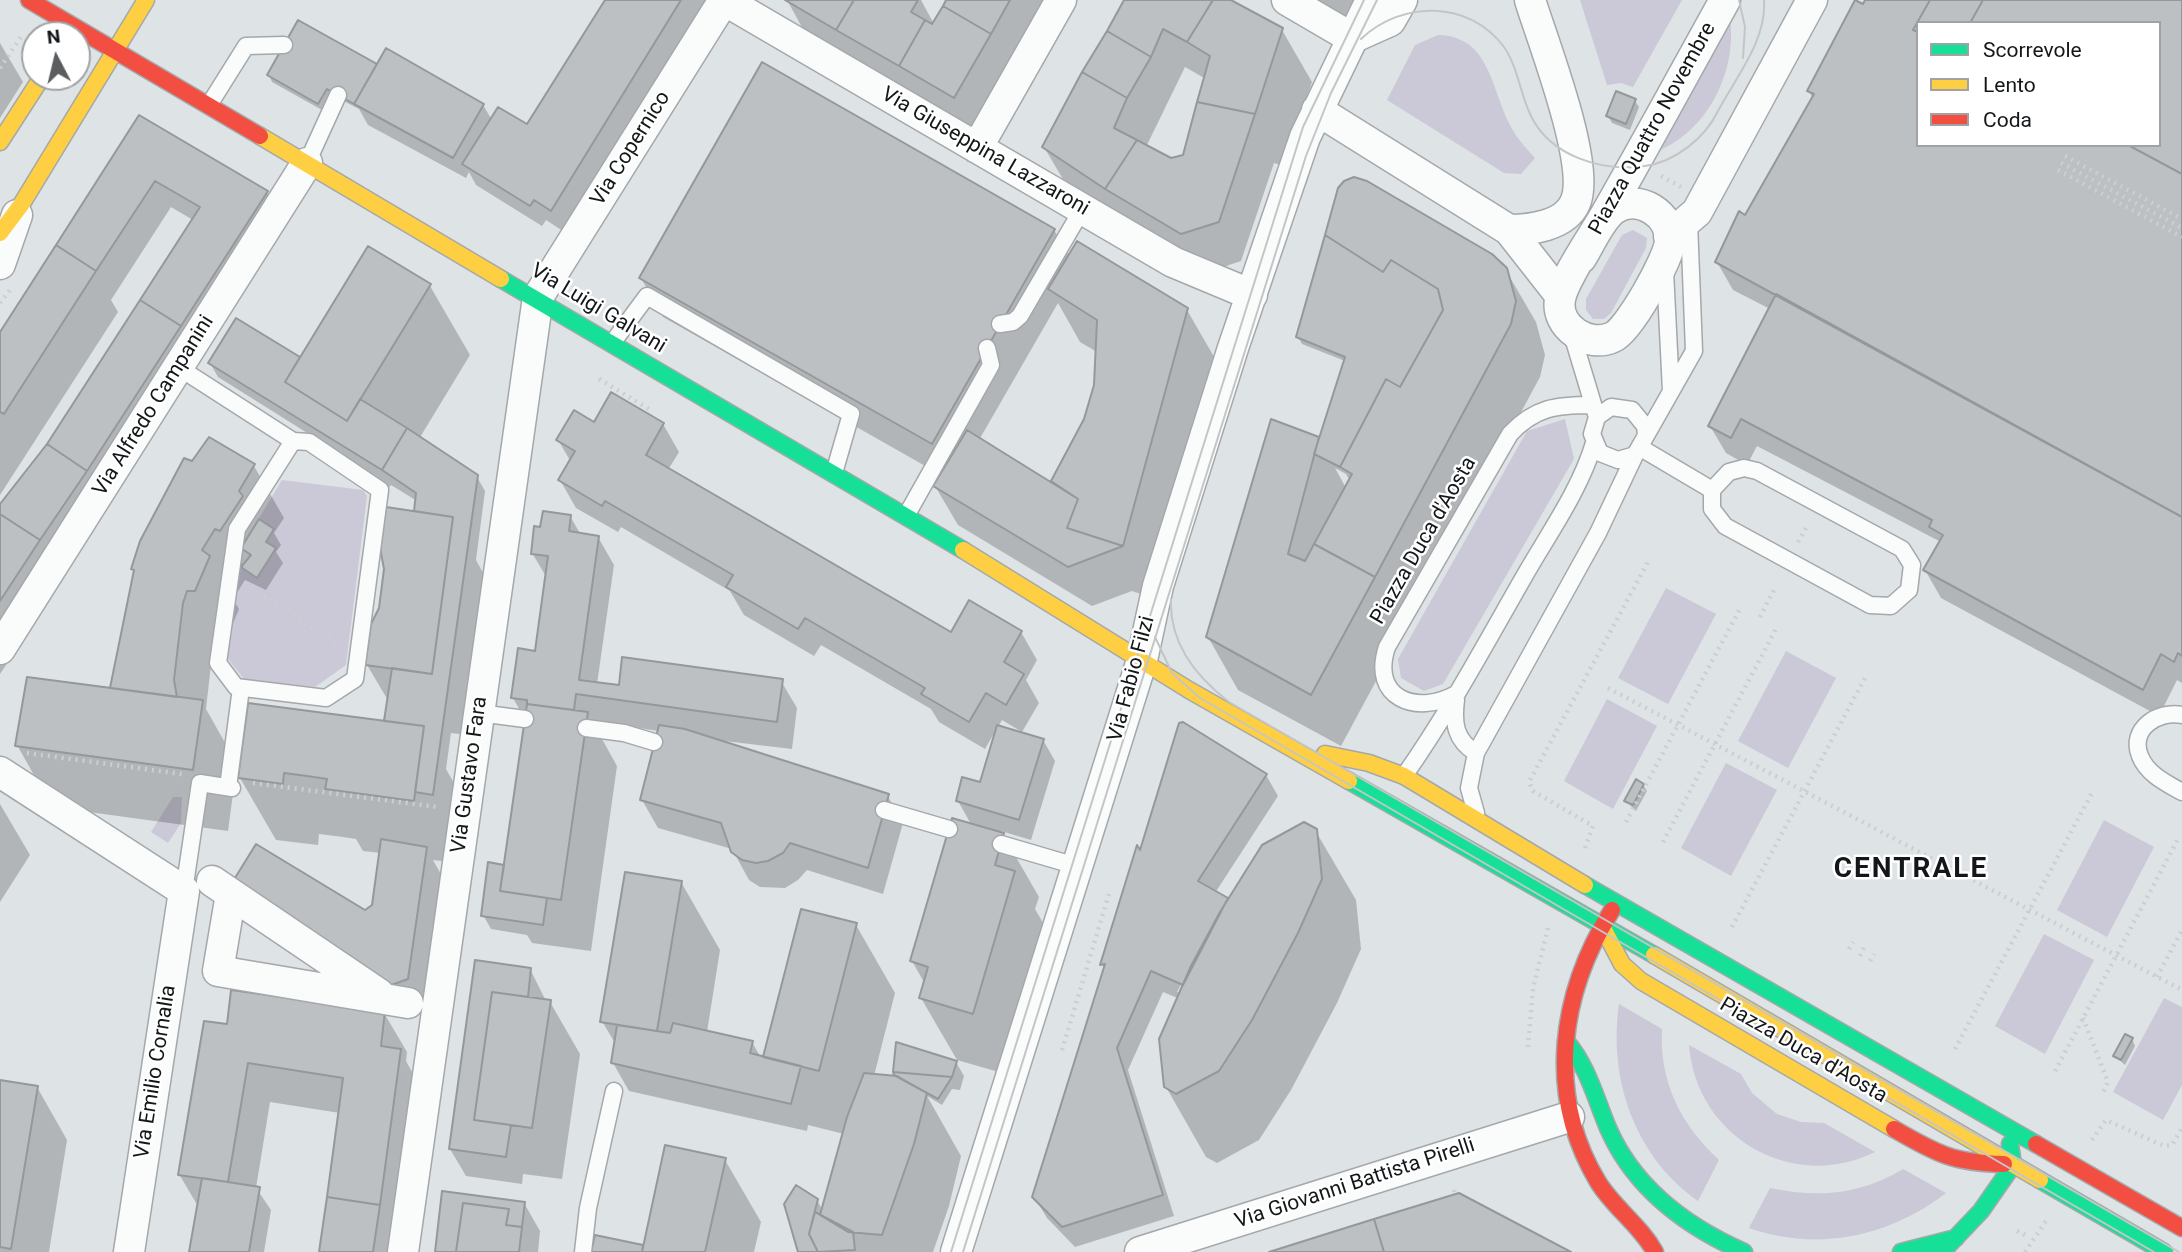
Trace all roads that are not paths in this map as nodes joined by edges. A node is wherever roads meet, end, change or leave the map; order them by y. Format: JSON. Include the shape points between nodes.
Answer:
{"nodes":[{"id":1,"x":30,"y":0,"type":"edge"},
{"id":2,"x":146,"y":0,"type":"edge"},
{"id":3,"x":724,"y":0,"type":"edge"},
{"id":4,"x":1061,"y":0,"type":"edge"},
{"id":5,"x":1287,"y":0,"type":"edge"},
{"id":6,"x":1371,"y":0,"type":"edge"},
{"id":7,"x":1402,"y":0,"type":"edge"},
{"id":8,"x":1530,"y":0,"type":"edge"},
{"id":9,"x":1725,"y":0,"type":"edge"},
{"id":10,"x":1812,"y":0,"type":"edge"},
{"id":11,"x":85,"y":9,"type":"dead end"},
{"id":12,"x":58,"y":21,"type":"edge"},
{"id":13,"x":78,"y":21,"type":"edge"},
{"id":14,"x":1352,"y":38,"type":"junction"},
{"id":15,"x":91,"y":40,"type":"edge"},
{"id":16,"x":284,"y":45,"type":"dead end"},
{"id":17,"x":113,"y":50,"type":"junction"},
{"id":18,"x":33,"y":91,"type":"edge"},
{"id":19,"x":338,"y":95,"type":"dead end"},
{"id":20,"x":209,"y":106,"type":"junction"},
{"id":21,"x":1317,"y":110,"type":"junction"},
{"id":22,"x":0,"y":142,"type":"edge"},
{"id":23,"x":977,"y":148,"type":"junction"},
{"id":24,"x":307,"y":163,"type":"junction"},
{"id":25,"x":21,"y":205,"type":"junction"},
{"id":26,"x":1083,"y":208,"type":"junction"},
{"id":27,"x":1508,"y":230,"type":"junction"},
{"id":28,"x":0,"y":233,"type":"edge"},
{"id":29,"x":1674,"y":239,"type":"junction"},
{"id":30,"x":1581,"y":258,"type":"junction"},
{"id":31,"x":0,"y":264,"type":"edge"},
{"id":32,"x":1251,"y":295,"type":"junction"},
{"id":33,"x":1560,"y":295,"type":"junction"},
{"id":34,"x":538,"y":298,"type":"junction"},
{"id":35,"x":1000,"y":324,"type":"dead end"},
{"id":36,"x":1570,"y":329,"type":"junction"},
{"id":37,"x":613,"y":342,"type":"junction"},
{"id":38,"x":987,"y":348,"type":"dead end"},
{"id":39,"x":178,"y":367,"type":"junction"},
{"id":40,"x":1671,"y":391,"type":"junction"},
{"id":41,"x":1595,"y":411,"type":"junction"},
{"id":42,"x":293,"y":440,"type":"junction"},
{"id":43,"x":1594,"y":443,"type":"junction"},
{"id":44,"x":1641,"y":446,"type":"junction"},
{"id":45,"x":834,"y":474,"type":"junction"},
{"id":46,"x":1712,"y":490,"type":"junction"},
{"id":47,"x":906,"y":516,"type":"junction"},
{"id":48,"x":0,"y":649,"type":"edge"},
{"id":49,"x":1142,"y":660,"type":"junction"},
{"id":50,"x":241,"y":688,"type":"junction"},
{"id":51,"x":1456,"y":694,"type":"junction"},
{"id":52,"x":479,"y":713,"type":"junction"},
{"id":53,"x":2182,"y":715,"type":"edge"},
{"id":54,"x":525,"y":719,"type":"dead end"},
{"id":55,"x":586,"y":728,"type":"dead end"},
{"id":56,"x":654,"y":742,"type":"dead end"},
{"id":57,"x":1291,"y":748,"type":"junction"},
{"id":58,"x":1476,"y":753,"type":"junction"},
{"id":59,"x":0,"y":772,"type":"edge"},
{"id":60,"x":1404,"y":776,"type":"junction"},
{"id":61,"x":2182,"y":792,"type":"edge"},
{"id":62,"x":1387,"y":802,"type":"junction"},
{"id":63,"x":884,"y":810,"type":"dead end"},
{"id":64,"x":1479,"y":822,"type":"junction"},
{"id":65,"x":949,"y":829,"type":"dead end"},
{"id":66,"x":1001,"y":844,"type":"dead end"},
{"id":67,"x":1076,"y":866,"type":"junction"},
{"id":68,"x":184,"y":891,"type":"junction"},
{"id":69,"x":1617,"y":903,"type":"junction"},
{"id":70,"x":1601,"y":925,"type":"junction"},
{"id":71,"x":398,"y":1001,"type":"joint"},
{"id":72,"x":1566,"y":1041,"type":"junction"},
{"id":73,"x":614,"y":1091,"type":"dead end"},
{"id":74,"x":1569,"y":1117,"type":"junction"},
{"id":75,"x":2008,"y":1126,"type":"junction"},
{"id":76,"x":2013,"y":1164,"type":"junction"},
{"id":77,"x":2182,"y":1228,"type":"edge"},
{"id":78,"x":1956,"y":1238,"type":"junction"},
{"id":79,"x":129,"y":1252,"type":"edge"},
{"id":80,"x":402,"y":1252,"type":"edge"},
{"id":81,"x":583,"y":1252,"type":"edge"},
{"id":82,"x":956,"y":1252,"type":"edge"},
{"id":83,"x":1140,"y":1252,"type":"edge"},
{"id":84,"x":1655,"y":1252,"type":"edge"},
{"id":85,"x":1744,"y":1252,"type":"edge"},
{"id":86,"x":1901,"y":1252,"type":"edge"},
{"id":87,"x":1942,"y":1252,"type":"edge"},
{"id":88,"x":2164,"y":1252,"type":"edge"}],
"edges":[{"from":1,"to":12,"type":"street","name":"Via Luigi Galvani"},
{"from":2,"to":17,"type":"street"},
{"from":3,"to":23,"type":"street","name":"Via Giuseppina Lazzaroni"},
{"from":3,"to":34,"type":"street","name":"Via Copernico"},
{"from":4,"to":23,"type":"street"},
{"from":5,"to":14,"type":"street"},
{"from":6,"to":14,"type":"street"},
{"from":7,"to":14,"type":"street","via":[[1390,21]]},
{"from":8,"to":27,"type":"street","name":"Piazza Quattro Novembre","via":[[1576,152],[1580,184],[1576,203],[1562,218],[1539,227]]},
{"from":9,"to":30,"type":"street","name":"Piazza Quattro Novembre"},
{"from":10,"to":29,"type":"street"},
{"from":11,"to":13,"type":"street"},
{"from":14,"to":21,"type":"street"},
{"from":15,"to":17,"type":"street","name":"Via Luigi Galvani"},
{"from":16,"to":20,"type":"lane","via":[[246,46]]},
{"from":17,"to":20,"type":"street","name":"Via Luigi Galvani"},
{"from":17,"to":25,"type":"street"},
{"from":18,"to":22,"type":"street"},
{"from":19,"to":24,"type":"lane"},
{"from":20,"to":24,"type":"street","name":"Via Luigi Galvani"},
{"from":21,"to":27,"type":"street"},
{"from":21,"to":32,"type":"street","name":"Via Fabio Filzi"},
{"from":23,"to":26,"type":"street","name":"Via Giuseppina Lazzaroni"},
{"from":24,"to":34,"type":"street","name":"Via Luigi Galvani"},
{"from":24,"to":39,"type":"street","name":"Via Alfredo Campanini"},
{"from":25,"to":28,"type":"street"},
{"from":25,"to":31,"type":"street"},
{"from":26,"to":32,"type":"street","name":"Via Giuseppina Lazzaroni","via":[[1191,272]]},
{"from":26,"to":35,"type":"lane","via":[[1020,316]]},
{"from":27,"to":33,"type":"street"},
{"from":29,"to":30,"type":"street","name":"Piazza Quattro Novembre","via":[[1661,216],[1649,207],[1626,204],[1611,211]]},
{"from":29,"to":36,"type":"street","via":[[1621,333],[1594,341]]},
{"from":29,"to":40,"type":"lane"},
{"from":29,"to":40,"type":"lane","via":[[1694,351]]},
{"from":30,"to":33,"type":"street","name":"Piazza Quattro Novembre"},
{"from":32,"to":49,"type":"street","name":"Via Fabio Filzi","via":[[1156,594]]},
{"from":33,"to":36,"type":"street"},
{"from":34,"to":37,"type":"street","name":"Via Luigi Galvani"},
{"from":34,"to":52,"type":"street","name":"Via Gustavo Fara"},
{"from":36,"to":41,"type":"lane"},
{"from":37,"to":45,"type":"street","name":"Via Luigi Galvani"},
{"from":37,"to":45,"type":"lane","via":[[647,296],[851,414]]},
{"from":38,"to":47,"type":"lane","via":[[991,365]]},
{"from":39,"to":42,"type":"lane"},
{"from":39,"to":48,"type":"street","name":"Via Alfredo Campanini"},
{"from":40,"to":44,"type":"lane"},
{"from":41,"to":43,"type":"lane"},
{"from":41,"to":44,"type":"lane","name":"Piazza Duca d'Aosta","via":[[1611,407],[1639,415]]},
{"from":41,"to":51,"type":"lane","name":"Piazza Duca d'Aosta","via":[[1557,405],[1530,417],[1510,434],[1387,647],[1385,679],[1396,695],[1414,705],[1425,705]]},
{"from":42,"to":50,"type":"lane","via":[[237,529],[218,663],[236,688]]},
{"from":42,"to":50,"type":"lane","via":[[309,442],[380,490],[355,679],[326,698]]},
{"from":43,"to":44,"type":"lane","name":"Piazza Duca d'Aosta","via":[[1608,458],[1627,459]]},
{"from":43,"to":51,"type":"lane","via":[[1577,484]]},
{"from":44,"to":46,"type":"lane","name":"Piazza Duca d'Aosta"},
{"from":44,"to":58,"type":"lane"},
{"from":45,"to":47,"type":"street","name":"Via Luigi Galvani"},
{"from":46,"to":46,"type":"lane","via":[[1712,509],[1725,526],[1870,605],[1891,606],[1909,590],[1912,565],[1902,549],[1757,471],[1729,472]]},
{"from":47,"to":49,"type":"street","name":"Via Luigi Galvani"},
{"from":49,"to":57,"type":"street","name":"Piazza Duca d'Aosta"},
{"from":49,"to":67,"type":"street","name":"Via Fabio Filzi"},
{"from":50,"to":68,"type":"lane","via":[[230,788],[200,783]]},
{"from":51,"to":58,"type":"lane","via":[[1458,735]]},
{"from":51,"to":60,"type":"lane"},
{"from":52,"to":54,"type":"lane"},
{"from":52,"to":80,"type":"street","name":"Via Gustavo Fara"},
{"from":53,"to":61,"type":"lane","via":[[2166,714],[2148,722],[2141,729],[2138,748],[2150,772]]},
{"from":55,"to":56,"type":"lane"},
{"from":57,"to":60,"type":"street","name":"Piazza Duca d'Aosta","via":[[1369,763]]},
{"from":57,"to":62,"type":"street","name":"Piazza Duca d'Aosta"},
{"from":58,"to":64,"type":"lane","via":[[1469,788]]},
{"from":59,"to":68,"type":"street"},
{"from":60,"to":62,"type":"street"},
{"from":60,"to":64,"type":"street","name":"Piazza Duca d'Aosta"},
{"from":62,"to":70,"type":"street","name":"Piazza Duca d'Aosta"},
{"from":63,"to":65,"type":"lane"},
{"from":64,"to":69,"type":"street","name":"Piazza Duca d'Aosta"},
{"from":66,"to":67,"type":"lane"},
{"from":67,"to":82,"type":"street","name":"Via Fabio Filzi"},
{"from":68,"to":79,"type":"street","name":"Via Emilio Cornalia"},
{"from":69,"to":70,"type":"street"},
{"from":69,"to":75,"type":"street","name":"Piazza Duca d'Aosta"},
{"from":70,"to":72,"type":"street","via":[[1577,974]]},
{"from":70,"to":76,"type":"street","name":"Piazza Duca d'Aosta"},
{"from":70,"to":76,"type":"street","name":"Piazza Duca d'Aosta","via":[[1622,964],[1641,981],[1913,1140],[1955,1161]]},
{"from":71,"to":71,"type":"street","via":[[218,971],[222,888]]},
{"from":72,"to":74,"type":"street"},
{"from":72,"to":85,"type":"street","via":[[1587,1068],[1618,1148],[1645,1186],[1686,1222]]},
{"from":73,"to":81,"type":"lane"},
{"from":74,"to":83,"type":"street","name":"Via Giovanni Battista Pirelli"},
{"from":74,"to":84,"type":"street","via":[[1596,1180]]},
{"from":75,"to":76,"type":"street"},
{"from":75,"to":77,"type":"street","name":"Piazza Duca d'Aosta"},
{"from":76,"to":78,"type":"street","via":[[1986,1205]]},
{"from":76,"to":88,"type":"street","name":"Piazza Duca d'Aosta"},
{"from":78,"to":86,"type":"street"},
{"from":78,"to":87,"type":"street"}]}
